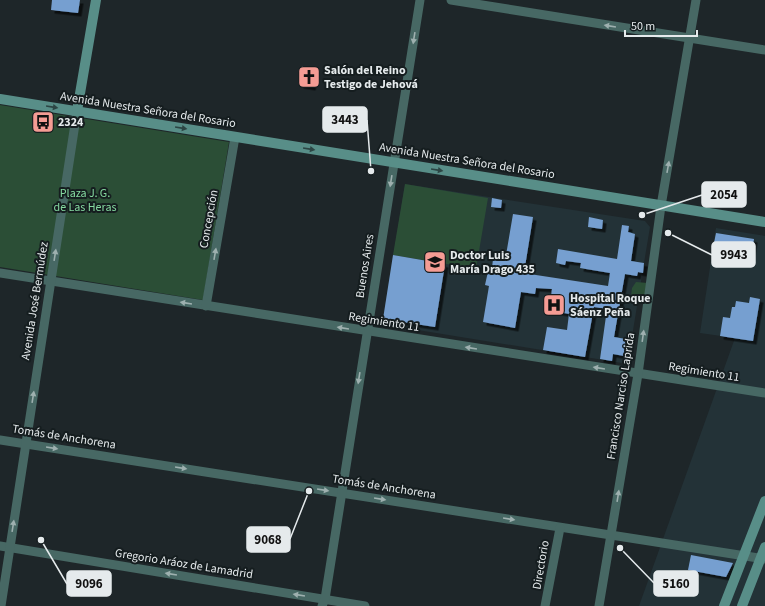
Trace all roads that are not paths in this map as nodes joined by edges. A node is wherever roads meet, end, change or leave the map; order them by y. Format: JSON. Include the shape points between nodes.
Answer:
{"nodes":[{"id":1,"x":96,"y":0,"type":"edge"},
{"id":2,"x":420,"y":0,"type":"edge"},
{"id":3,"x":451,"y":0,"type":"edge"},
{"id":4,"x":696,"y":0,"type":"edge"},
{"id":5,"x":690,"y":39,"type":"junction"},
{"id":6,"x":765,"y":50,"type":"edge"},
{"id":7,"x":0,"y":99,"type":"edge"},
{"id":8,"x":78,"y":111,"type":"junction"},
{"id":9,"x":235,"y":137,"type":"junction"},
{"id":10,"x":394,"y":163,"type":"junction"},
{"id":11,"x":661,"y":206,"type":"junction"},
{"id":12,"x":765,"y":222,"type":"edge"},
{"id":13,"x":0,"y":273,"type":"edge"},
{"id":14,"x":51,"y":281,"type":"junction"},
{"id":15,"x":206,"y":306,"type":"junction"},
{"id":16,"x":367,"y":331,"type":"junction"},
{"id":17,"x":638,"y":374,"type":"junction"},
{"id":18,"x":765,"y":393,"type":"edge"},
{"id":19,"x":0,"y":440,"type":"edge"},
{"id":20,"x":26,"y":444,"type":"junction"},
{"id":21,"x":342,"y":492,"type":"junction"},
{"id":22,"x":765,"y":501,"type":"edge"},
{"id":23,"x":560,"y":528,"type":"junction"},
{"id":24,"x":612,"y":534,"type":"junction"},
{"id":25,"x":0,"y":546,"type":"edge"},
{"id":26,"x":10,"y":547,"type":"junction"},
{"id":27,"x":765,"y":547,"type":"edge"},
{"id":28,"x":744,"y":556,"type":"junction"},
{"id":29,"x":763,"y":558,"type":"edge"},
{"id":30,"x":323,"y":603,"type":"edge"},
{"id":31,"x":1,"y":606,"type":"edge"},
{"id":32,"x":365,"y":606,"type":"edge"},
{"id":33,"x":546,"y":606,"type":"edge"},
{"id":34,"x":599,"y":606,"type":"edge"},
{"id":35,"x":724,"y":606,"type":"edge"},
{"id":36,"x":742,"y":606,"type":"edge"}],
"edges":[{"from":1,"to":8,"type":"street","name":"Avenida José Bermúdez"},
{"from":2,"to":10,"type":"street","name":"Buenos Aires","one_way":true},
{"from":5,"to":3,"type":"street","one_way":true},
{"from":4,"to":5,"type":"street","name":"Francisco Narciso Laprida"},
{"from":5,"to":6,"type":"street"},
{"from":11,"to":5,"type":"street","name":"Francisco Narciso Laprida","one_way":true},
{"from":7,"to":8,"type":"street","name":"Avenida Nuestra Señora del Rosario","one_way":true},
{"from":8,"to":9,"type":"street","name":"Avenida Nuestra Señora del Rosario","one_way":true},
{"from":14,"to":8,"type":"street","name":"Avenida José Bermúdez","one_way":true},
{"from":9,"to":10,"type":"street","name":"Avenida Nuestra Señora del Rosario","one_way":true},
{"from":15,"to":9,"type":"street","name":"Concepción","one_way":true},
{"from":10,"to":11,"type":"street","name":"Avenida Nuestra Señora del Rosario","one_way":true},
{"from":10,"to":16,"type":"street","name":"Buenos Aires","one_way":true},
{"from":11,"to":12,"type":"street","name":"Avenida Nuestra Señora del Rosario"},
{"from":17,"to":11,"type":"street","name":"Francisco Narciso Laprida","one_way":true},
{"from":13,"to":14,"type":"street","name":"Regimiento 11"},
{"from":15,"to":14,"type":"street","name":"Regimiento 11","one_way":true},
{"from":20,"to":14,"type":"street","name":"Avenida José Bermúdez","one_way":true},
{"from":16,"to":15,"type":"street","name":"Regimiento 11","one_way":true},
{"from":17,"to":16,"type":"street","name":"Regimiento 11","one_way":true},
{"from":16,"to":21,"type":"street","name":"Buenos Aires","one_way":true},
{"from":17,"to":18,"type":"street","name":"Regimiento 11"},
{"from":24,"to":17,"type":"street","name":"Francisco Narciso Laprida","one_way":true},
{"from":19,"to":20,"type":"street","name":"Tomás de Anchorena"},
{"from":20,"to":21,"type":"street","name":"Tomás de Anchorena","one_way":true},
{"from":26,"to":20,"type":"street","name":"Avenida José Bermúdez","one_way":true},
{"from":21,"to":23,"type":"street","name":"Tomás de Anchorena","one_way":true},
{"from":21,"to":30,"type":"street","name":"Buenos Aires"},
{"from":22,"to":28,"type":"street"},
{"from":23,"to":24,"type":"street","name":"Tomás de Anchorena"},
{"from":23,"to":33,"type":"street","name":"Directorio"},
{"from":24,"to":28,"type":"street","name":"Tomás de Anchorena"},
{"from":24,"to":34,"type":"street","name":"Francisco Narciso Laprida"},
{"from":25,"to":26,"type":"street","name":"Gregorio Aráoz de Lamadrid"},
{"from":30,"to":26,"type":"street","name":"Gregorio Aráoz de Lamadrid","one_way":true},
{"from":26,"to":31,"type":"street","name":"Avenida José Bermúdez"},
{"from":27,"to":29,"type":"street"},
{"from":28,"to":29,"type":"street","name":"Tomás de Anchorena"},
{"from":28,"to":35,"type":"street"},
{"from":29,"to":36,"type":"street"},
{"from":30,"to":32,"type":"street","name":"Gregorio Aráoz de Lamadrid"}]}
